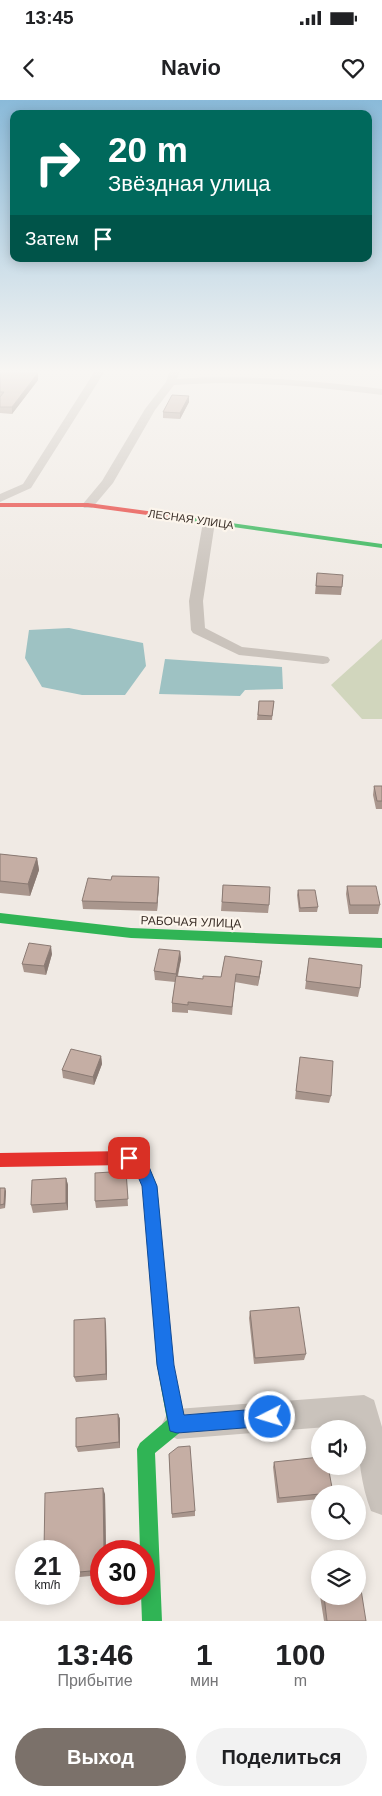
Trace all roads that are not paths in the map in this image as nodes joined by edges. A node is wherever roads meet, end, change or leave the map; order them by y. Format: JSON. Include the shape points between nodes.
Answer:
{"nodes":[{"id":1,"x":56,"y":442,"type":"edge"},
{"id":2,"x":131,"y":442,"type":"edge"},
{"id":3,"x":28,"y":486,"type":"junction"},
{"id":4,"x":0,"y":498,"type":"edge"},
{"id":5,"x":45,"y":504,"type":"junction"},
{"id":6,"x":0,"y":505,"type":"edge"},
{"id":7,"x":88,"y":505,"type":"junction"},
{"id":8,"x":208,"y":522,"type":"junction"},
{"id":9,"x":382,"y":546,"type":"edge"},
{"id":10,"x":323,"y":660,"type":"dead end"},
{"id":11,"x":0,"y":918,"type":"edge"},
{"id":12,"x":382,"y":943,"type":"edge"},
{"id":13,"x":0,"y":1160,"type":"edge"},
{"id":14,"x":177,"y":1424,"type":"junction"},
{"id":15,"x":382,"y":1500,"type":"edge"},
{"id":16,"x":152,"y":1621,"type":"edge"}],
"edges":[{"from":1,"to":3,"type":"street"},
{"from":2,"to":7,"type":"street","via":[[107,483]]},
{"from":3,"to":4,"type":"street"},
{"from":3,"to":5,"type":"street"},
{"from":5,"to":6,"type":"street","name":"ЛЕСНАЯ УЛИЦА"},
{"from":5,"to":7,"type":"street","name":"ЛЕСНАЯ УЛИЦА"},
{"from":7,"to":8,"type":"street","name":"ЛЕСНАЯ УЛИЦА"},
{"from":8,"to":9,"type":"street","name":"ЛЕСНАЯ УЛИЦА"},
{"from":8,"to":10,"type":"street","via":[[196,601],[198,630],[239,651]]},
{"from":11,"to":12,"type":"street","name":"РАБОЧАЯ УЛИЦА","via":[[132,933]]},
{"from":13,"to":14,"type":"street","via":[[129,1158],[142,1167],[150,1186],[165,1365]]},
{"from":14,"to":15,"type":"street","via":[[364,1410]]},
{"from":14,"to":16,"type":"street","via":[[146,1448]]}]}
